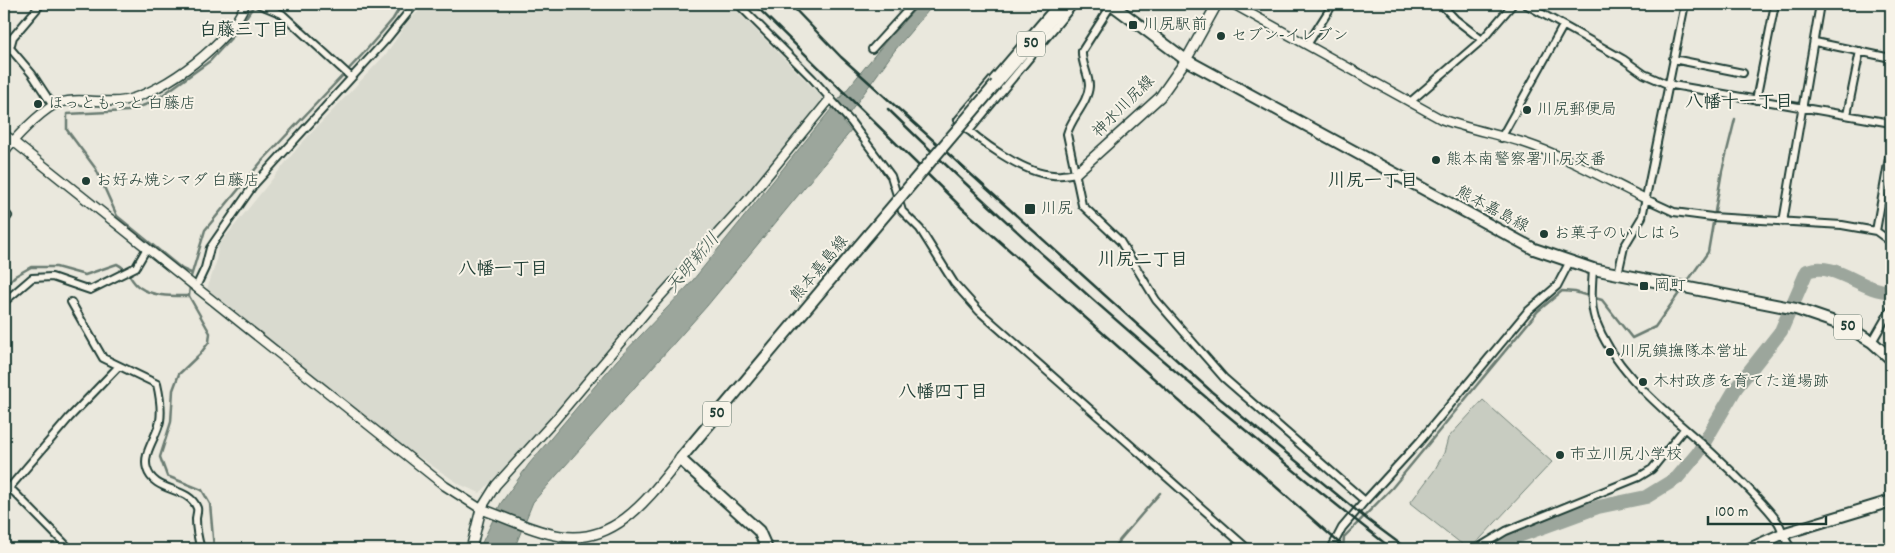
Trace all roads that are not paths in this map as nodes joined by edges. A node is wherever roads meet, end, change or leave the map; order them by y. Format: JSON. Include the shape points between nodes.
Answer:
{"nodes":[{"id":1,"x":41,"y":4,"type":"edge"},
{"id":2,"x":245,"y":4,"type":"edge"},
{"id":3,"x":258,"y":4,"type":"edge"},
{"id":4,"x":415,"y":4,"type":"edge"},
{"id":5,"x":738,"y":4,"type":"edge"},
{"id":6,"x":913,"y":4,"type":"edge"},
{"id":7,"x":1057,"y":4,"type":"edge"},
{"id":8,"x":1065,"y":4,"type":"edge"},
{"id":9,"x":1074,"y":4,"type":"edge"},
{"id":10,"x":1112,"y":4,"type":"edge"},
{"id":11,"x":1216,"y":4,"type":"edge"},
{"id":12,"x":1233,"y":4,"type":"edge"},
{"id":13,"x":1334,"y":4,"type":"edge"},
{"id":14,"x":1441,"y":4,"type":"edge"},
{"id":15,"x":1513,"y":4,"type":"edge"},
{"id":16,"x":1525,"y":4,"type":"edge"},
{"id":17,"x":1685,"y":4,"type":"edge"},
{"id":18,"x":1775,"y":4,"type":"edge"},
{"id":19,"x":1820,"y":4,"type":"edge"},
{"id":20,"x":1563,"y":26,"type":"junction"},
{"id":21,"x":1482,"y":40,"type":"junction"},
{"id":22,"x":1815,"y":42,"type":"junction"},
{"id":23,"x":1307,"y":45,"type":"junction"},
{"id":24,"x":872,"y":49,"type":"dead end"},
{"id":25,"x":1860,"y":51,"type":"junction"},
{"id":26,"x":1891,"y":58,"type":"edge"},
{"id":27,"x":1672,"y":59,"type":"junction"},
{"id":28,"x":1186,"y":60,"type":"junction"},
{"id":29,"x":1743,"y":73,"type":"dead end"},
{"id":30,"x":351,"y":77,"type":"junction"},
{"id":31,"x":1668,"y":84,"type":"junction"},
{"id":32,"x":831,"y":100,"type":"junction"},
{"id":33,"x":1756,"y":100,"type":"junction"},
{"id":34,"x":1410,"y":102,"type":"junction"},
{"id":35,"x":53,"y":106,"type":"junction"},
{"id":36,"x":1803,"y":109,"type":"junction"},
{"id":37,"x":1847,"y":115,"type":"junction"},
{"id":38,"x":1891,"y":123,"type":"edge"},
{"id":39,"x":969,"y":131,"type":"junction"},
{"id":40,"x":4,"y":134,"type":"edge"},
{"id":41,"x":1501,"y":138,"type":"junction"},
{"id":42,"x":12,"y":141,"type":"junction"},
{"id":43,"x":1891,"y":147,"type":"edge"},
{"id":44,"x":4,"y":152,"type":"edge"},
{"id":45,"x":1076,"y":173,"type":"junction"},
{"id":46,"x":1646,"y":199,"type":"junction"},
{"id":47,"x":4,"y":212,"type":"edge"},
{"id":48,"x":4,"y":221,"type":"edge"},
{"id":49,"x":1783,"y":222,"type":"junction"},
{"id":50,"x":1876,"y":230,"type":"junction"},
{"id":51,"x":1891,"y":242,"type":"edge"},
{"id":52,"x":147,"y":248,"type":"junction"},
{"id":53,"x":1569,"y":262,"type":"junction"},
{"id":54,"x":1593,"y":269,"type":"junction"},
{"id":55,"x":1618,"y":274,"type":"junction"},
{"id":56,"x":196,"y":287,"type":"junction"},
{"id":57,"x":4,"y":302,"type":"edge"},
{"id":58,"x":71,"y":302,"type":"dead end"},
{"id":59,"x":1891,"y":309,"type":"edge"},
{"id":60,"x":1872,"y":342,"type":"junction"},
{"id":61,"x":1891,"y":359,"type":"edge"},
{"id":62,"x":119,"y":366,"type":"junction"},
{"id":63,"x":1684,"y":429,"type":"junction"},
{"id":64,"x":680,"y":459,"type":"junction"},
{"id":65,"x":5,"y":490,"type":"edge"},
{"id":66,"x":1364,"y":501,"type":"junction"},
{"id":67,"x":1891,"y":501,"type":"edge"},
{"id":68,"x":481,"y":509,"type":"junction"},
{"id":69,"x":1782,"y":534,"type":"junction"},
{"id":70,"x":70,"y":549,"type":"edge"},
{"id":71,"x":201,"y":549,"type":"edge"},
{"id":72,"x":472,"y":549,"type":"edge"},
{"id":73,"x":766,"y":549,"type":"edge"},
{"id":74,"x":1248,"y":549,"type":"edge"},
{"id":75,"x":1331,"y":549,"type":"edge"},
{"id":76,"x":1476,"y":549,"type":"edge"},
{"id":77,"x":1749,"y":549,"type":"edge"},
{"id":78,"x":1792,"y":549,"type":"edge"}],
"edges":[{"from":1,"to":35,"type":"street","via":[[13,37],[10,48]]},
{"from":2,"to":35,"type":"street","via":[[229,30],[215,44],[161,88],[126,101]]},
{"from":3,"to":30,"type":"street","via":[[282,14]]},
{"from":4,"to":30,"type":"street"},
{"from":5,"to":32,"type":"street"},
{"from":6,"to":24,"type":"street"},
{"from":7,"to":39,"type":"street","via":[[958,120]]},
{"from":8,"to":64,"type":"main road","name":"熊本嘉島線","number":"50","bridge":true},
{"from":9,"to":39,"type":"street"},
{"from":10,"to":28,"type":"main road","name":"熊本嘉島線","number":"50"},
{"from":10,"to":45,"type":"street","via":[[1082,51],[1089,88],[1067,134]]},
{"from":11,"to":28,"type":"main road","name":"神水川尻線"},
{"from":12,"to":23,"type":"street"},
{"from":13,"to":23,"type":"street"},
{"from":14,"to":21,"type":"street"},
{"from":15,"to":21,"type":"street"},
{"from":16,"to":20,"type":"street"},
{"from":17,"to":27,"type":"street"},
{"from":18,"to":33,"type":"street"},
{"from":19,"to":22,"type":"street"},
{"from":20,"to":31,"type":"street","via":[[1644,74]]},
{"from":20,"to":41,"type":"street"},
{"from":21,"to":34,"type":"street"},
{"from":22,"to":25,"type":"street"},
{"from":22,"to":36,"type":"street"},
{"from":23,"to":34,"type":"street"},
{"from":25,"to":26,"type":"street"},
{"from":25,"to":37,"type":"street"},
{"from":27,"to":29,"type":"street"},
{"from":27,"to":31,"type":"street"},
{"from":28,"to":45,"type":"main road","name":"神水川尻線","via":[[1160,96]]},
{"from":28,"to":53,"type":"main road","name":"熊本嘉島線","number":"50","via":[[1507,236]]},
{"from":30,"to":56,"type":"street","via":[[253,186],[210,248]]},
{"from":31,"to":33,"type":"street"},
{"from":31,"to":46,"type":"street"},
{"from":32,"to":68,"type":"street","via":[[746,202],[496,484]]},
{"from":32,"to":74,"type":"street","via":[[891,176],[902,211],[920,229],[954,283],[979,311]]},
{"from":33,"to":36,"type":"street"},
{"from":34,"to":41,"type":"street","via":[[1441,118]]},
{"from":35,"to":42,"type":"street"},
{"from":36,"to":37,"type":"street"},
{"from":36,"to":49,"type":"street"},
{"from":37,"to":38,"type":"street"},
{"from":39,"to":45,"type":"street","via":[[1016,162],[1036,171],[1052,176]]},
{"from":40,"to":42,"type":"street"},
{"from":41,"to":46,"type":"street","via":[[1525,143],[1568,161]]},
{"from":42,"to":44,"type":"street"},
{"from":42,"to":52,"type":"street"},
{"from":43,"to":50,"type":"street"},
{"from":45,"to":66,"type":"street","via":[[1082,205],[1120,241],[1156,300],[1178,326],[1224,378]]},
{"from":46,"to":49,"type":"street","via":[[1674,212]]},
{"from":46,"to":55,"type":"street","via":[[1642,217],[1624,247]]},
{"from":47,"to":48,"type":"street","via":[[8,216]]},
{"from":49,"to":50,"type":"street"},
{"from":50,"to":51,"type":"street"},
{"from":52,"to":56,"type":"street"},
{"from":52,"to":57,"type":"street","via":[[136,267],[90,290],[52,277],[32,278]]},
{"from":53,"to":54,"type":"main road","name":"熊本嘉島線","number":"50"},
{"from":53,"to":66,"type":"street","via":[[1557,286],[1527,312],[1420,441]]},
{"from":54,"to":55,"type":"main road","name":"熊本嘉島線","number":"50"},
{"from":54,"to":63,"type":"street","via":[[1591,295],[1595,318],[1614,352],[1645,392]]},
{"from":55,"to":60,"type":"main road","name":"熊本嘉島線","number":"50","via":[[1796,309],[1846,326]]},
{"from":56,"to":68,"type":"street","via":[[446,486]]},
{"from":58,"to":62,"type":"street","via":[[103,358]]},
{"from":59,"to":60,"type":"street"},
{"from":60,"to":61,"type":"main road","name":"熊本嘉島線","number":"50"},
{"from":62,"to":65,"type":"street"},
{"from":62,"to":71,"type":"street","via":[[157,384],[162,406],[160,423],[147,454],[147,469],[153,479],[189,497],[197,508],[197,535]]},
{"from":63,"to":69,"type":"street","via":[[1712,453],[1780,526]]},
{"from":63,"to":76,"type":"street","via":[[1652,468],[1639,477],[1506,530]]},
{"from":64,"to":68,"type":"main road","via":[[646,502],[627,518],[589,536],[562,536]]},
{"from":64,"to":73,"type":"main road","via":[[759,531]]},
{"from":65,"to":70,"type":"street","via":[[14,492]]},
{"from":66,"to":75,"type":"street","via":[[1342,528]]},
{"from":67,"to":69,"type":"main road"},
{"from":68,"to":72,"type":"main road"},
{"from":69,"to":77,"type":"main road"},
{"from":69,"to":78,"type":"street"}]}
